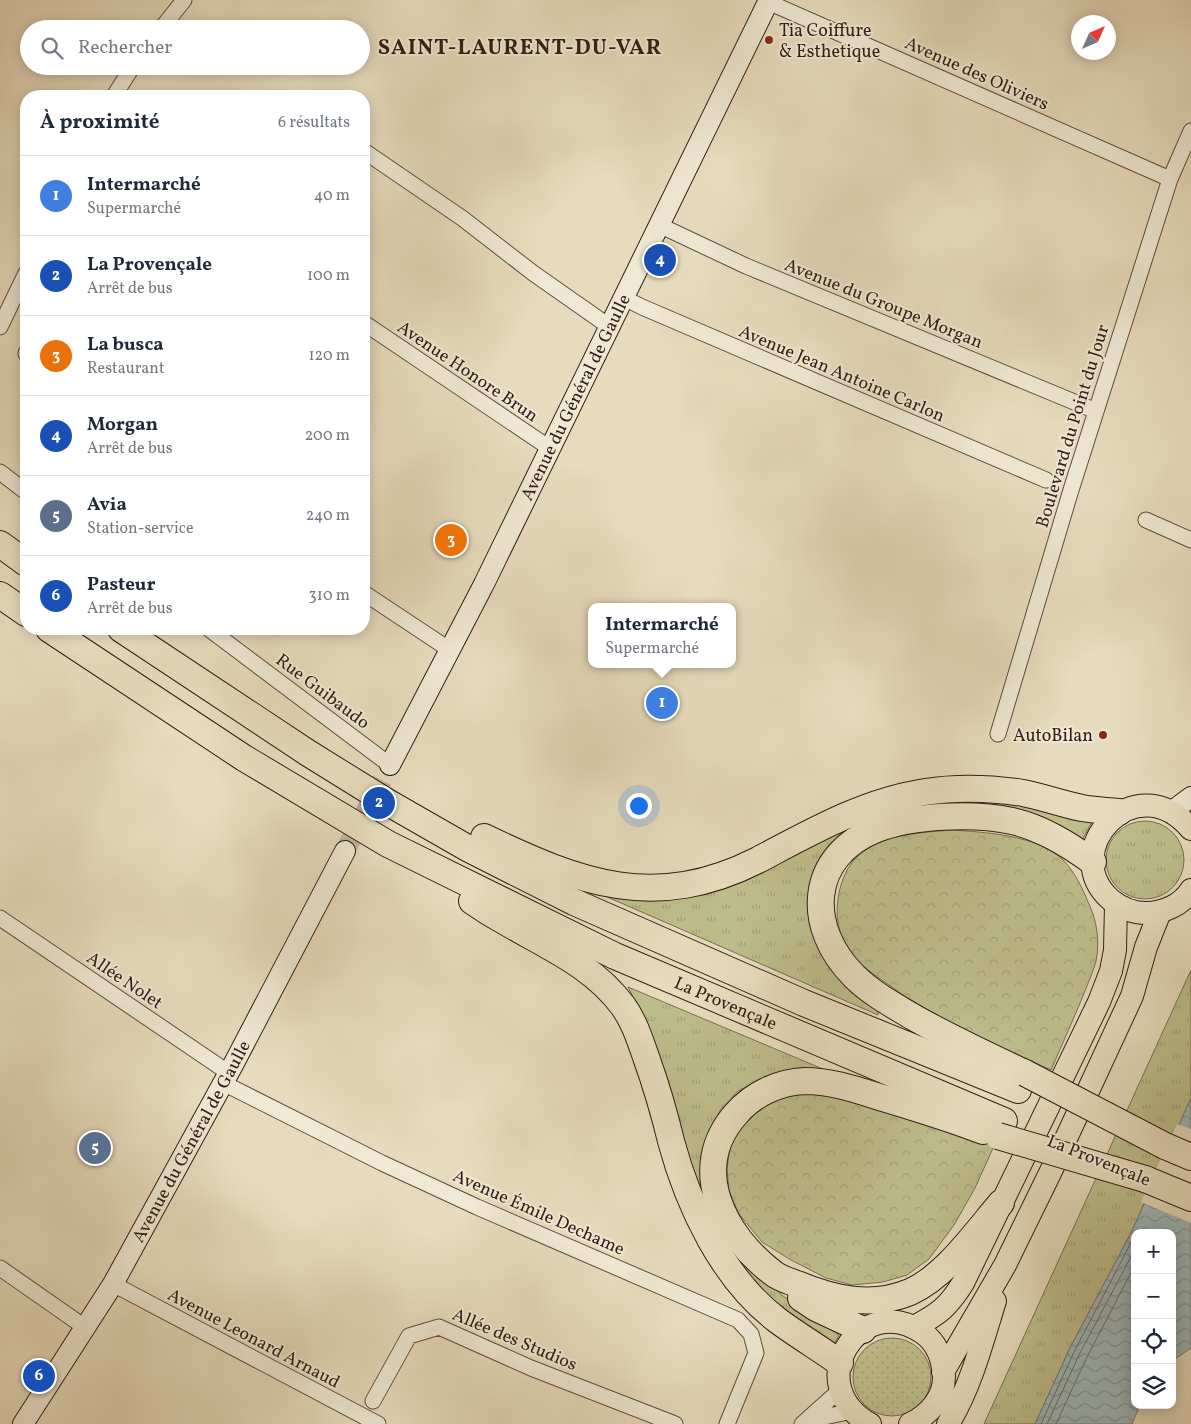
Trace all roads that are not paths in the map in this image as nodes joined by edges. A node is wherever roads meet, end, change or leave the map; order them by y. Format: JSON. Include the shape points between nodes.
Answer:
{"nodes":[{"id":1,"x":184,"y":0,"type":"edge"},
{"id":2,"x":769,"y":1,"type":"edge"},
{"id":3,"x":168,"y":20,"type":"edge"},
{"id":4,"x":127,"y":75,"type":"edge"},
{"id":5,"x":118,"y":90,"type":"edge"},
{"id":6,"x":1191,"y":131,"type":"edge"},
{"id":7,"x":370,"y":155,"type":"edge"},
{"id":8,"x":1170,"y":178,"type":"junction"},
{"id":9,"x":659,"y":226,"type":"junction"},
{"id":10,"x":20,"y":285,"type":"edge"},
{"id":11,"x":624,"y":298,"type":"junction"},
{"id":12,"x":0,"y":327,"type":"edge"},
{"id":13,"x":370,"y":327,"type":"edge"},
{"id":14,"x":610,"y":327,"type":"junction"},
{"id":15,"x":1096,"y":411,"type":"junction"},
{"id":16,"x":551,"y":449,"type":"junction"},
{"id":17,"x":0,"y":472,"type":"edge"},
{"id":18,"x":1046,"y":480,"type":"dead end"},
{"id":19,"x":20,"y":487,"type":"edge"},
{"id":20,"x":1146,"y":520,"type":"dead end"},
{"id":21,"x":1191,"y":540,"type":"edge"},
{"id":22,"x":0,"y":544,"type":"edge"},
{"id":23,"x":20,"y":559,"type":"edge"},
{"id":24,"x":0,"y":595,"type":"edge"},
{"id":25,"x":370,"y":597,"type":"edge"},
{"id":26,"x":20,"y":609,"type":"edge"},
{"id":27,"x":58,"y":635,"type":"edge"},
{"id":28,"x":130,"y":635,"type":"edge"},
{"id":29,"x":217,"y":635,"type":"edge"},
{"id":30,"x":450,"y":650,"type":"junction"},
{"id":31,"x":998,"y":734,"type":"dead end"},
{"id":32,"x":390,"y":765,"type":"joint"},
{"id":33,"x":1191,"y":797,"type":"edge"},
{"id":34,"x":387,"y":802,"type":"junction"},
{"id":35,"x":1119,"y":812,"type":"junction"},
{"id":36,"x":1171,"y":812,"type":"junction"},
{"id":37,"x":1191,"y":829,"type":"edge"},
{"id":38,"x":388,"y":844,"type":"junction"},
{"id":39,"x":345,"y":851,"type":"tunnel mouth"},
{"id":40,"x":1093,"y":862,"type":"junction"},
{"id":41,"x":1191,"y":890,"type":"edge"},
{"id":42,"x":1116,"y":904,"type":"junction"},
{"id":43,"x":1160,"y":912,"type":"junction"},
{"id":44,"x":0,"y":918,"type":"edge"},
{"id":45,"x":226,"y":1078,"type":"junction"},
{"id":46,"x":1022,"y":1081,"type":"junction"},
{"id":47,"x":1001,"y":1129,"type":"junction"},
{"id":48,"x":1191,"y":1157,"type":"edge"},
{"id":49,"x":1191,"y":1198,"type":"edge"},
{"id":50,"x":1001,"y":1203,"type":"junction"},
{"id":51,"x":1005,"y":1265,"type":"junction"},
{"id":52,"x":0,"y":1268,"type":"edge"},
{"id":53,"x":774,"y":1274,"type":"junction"},
{"id":54,"x":113,"y":1284,"type":"junction"},
{"id":55,"x":914,"y":1327,"type":"junction"},
{"id":56,"x":86,"y":1328,"type":"junction"},
{"id":57,"x":863,"y":1330,"type":"junction"},
{"id":58,"x":840,"y":1363,"type":"junction"},
{"id":59,"x":944,"y":1372,"type":"junction"},
{"id":60,"x":840,"y":1390,"type":"junction"},
{"id":61,"x":373,"y":1401,"type":"dead end"},
{"id":62,"x":852,"y":1411,"type":"junction"},
{"id":63,"x":23,"y":1424,"type":"edge"},
{"id":64,"x":378,"y":1424,"type":"edge"},
{"id":65,"x":675,"y":1424,"type":"edge"},
{"id":66,"x":726,"y":1424,"type":"edge"},
{"id":67,"x":804,"y":1424,"type":"edge"},
{"id":68,"x":870,"y":1424,"type":"edge"},
{"id":69,"x":910,"y":1424,"type":"edge"},
{"id":70,"x":948,"y":1424,"type":"edge"}],
"edges":[{"from":1,"to":3,"type":"street"},
{"from":2,"to":8,"type":"street","name":"Avenue des Oliviers"},
{"from":2,"to":9,"type":"main road","name":"Avenue du Général de Gaulle"},
{"from":4,"to":5,"type":"street"},
{"from":6,"to":8,"type":"street","name":"Boulevard du Point du Jour"},
{"from":7,"to":14,"type":"street"},
{"from":8,"to":15,"type":"street","name":"Boulevard du Point du Jour"},
{"from":9,"to":11,"type":"main road","name":"Avenue du Général de Gaulle"},
{"from":9,"to":15,"type":"street","name":"Avenue du Groupe Morgan","via":[[746,266]]},
{"from":10,"to":12,"type":"street"},
{"from":11,"to":14,"type":"main road","name":"Avenue du Général de Gaulle"},
{"from":11,"to":18,"type":"street","name":"Avenue Jean Antoine Carlon"},
{"from":13,"to":16,"type":"street","name":"Avenue Honore Brun"},
{"from":14,"to":16,"type":"main road","name":"Avenue du Général de Gaulle"},
{"from":15,"to":31,"type":"street","name":"Boulevard du Point du Jour"},
{"from":16,"to":30,"type":"main road","name":"Avenue du Général de Gaulle"},
{"from":17,"to":19,"type":"street"},
{"from":20,"to":21,"type":"street"},
{"from":22,"to":23,"type":"highway"},
{"from":24,"to":26,"type":"highway"},
{"from":25,"to":30,"type":"street"},
{"from":27,"to":38,"type":"highway","name":"La Provençale","via":[[244,758]]},
{"from":28,"to":34,"type":"highway","name":"La Provençale"},
{"from":29,"to":32,"type":"street","name":"Rue Guibaudo"},
{"from":30,"to":32,"type":"main road","name":"Avenue du Général de Gaulle"},
{"from":33,"to":36,"type":"main road"},
{"from":34,"to":35,"type":"highway","via":[[446,821],[572,875],[638,888],[668,888],[724,874],[854,812],[924,792],[950,789],[1023,793],[1083,808]]},
{"from":34,"to":46,"type":"highway","name":"La Provençale","via":[[469,849],[574,902],[804,1003]]},
{"from":35,"to":36,"type":"main road","via":[[1135,806],[1152,806]]},
{"from":35,"to":40,"type":"main road","via":[[1104,826],[1095,843]]},
{"from":36,"to":37,"type":"main road"},
{"from":38,"to":47,"type":"highway","name":"La Provençale","via":[[615,956]]},
{"from":38,"to":58,"type":"highway","via":[[502,920],[572,959],[610,990],[636,1030],[674,1152],[710,1240],[751,1296],[776,1320]]},
{"from":39,"to":45,"type":"main road","name":"Avenue du Général de Gaulle"},
{"from":40,"to":42,"type":"main road","via":[[1095,877],[1102,890]]},
{"from":40,"to":46,"type":"highway","via":[[1046,833],[1026,825],[981,817],[952,817],[876,829],[838,857],[824,881],[820,911],[824,929],[854,976],[884,1000]]},
{"from":41,"to":43,"type":"main road","via":[[1176,905]]},
{"from":42,"to":43,"type":"main road","via":[[1144,914]]},
{"from":42,"to":50,"type":"main road","via":[[1116,950],[1111,971]]},
{"from":43,"to":51,"type":"main road","via":[[1132,996]]},
{"from":44,"to":45,"type":"street","name":"Allée Nolet"},
{"from":45,"to":54,"type":"main road","name":"Avenue du Général de Gaulle"},
{"from":45,"to":66,"type":"street","name":"Avenue Émile Dechame","via":[[382,1163],[738,1320],[751,1334],[756,1353]]},
{"from":46,"to":48,"type":"highway","bridge":true},
{"from":47,"to":49,"type":"highway","name":"La Provençale","bridge":true},
{"from":47,"to":53,"type":"highway","via":[[950,1118],[836,1084],[805,1081],[760,1093],[743,1105],[722,1132],[713,1164],[713,1180],[726,1220]]},
{"from":50,"to":53,"type":"highway","via":[[942,1270],[908,1293],[873,1300],[850,1300],[823,1295]]},
{"from":50,"to":55,"type":"main road","via":[[952,1301],[940,1313]]},
{"from":51,"to":59,"type":"main road"},
{"from":51,"to":70,"type":"main road","via":[[973,1369]]},
{"from":52,"to":56,"type":"street"},
{"from":53,"to":57,"type":"highway","via":[[816,1308]]},
{"from":54,"to":56,"type":"main road","name":"Avenue du Général de Gaulle"},
{"from":54,"to":64,"type":"street","name":"Avenue Leonard Arnaud"},
{"from":55,"to":57,"type":"main road","via":[[898,1322],[881,1322]]},
{"from":55,"to":59,"type":"main road","via":[[936,1348]]},
{"from":56,"to":63,"type":"main road","name":"Avenue du Général de Gaulle"},
{"from":57,"to":58,"type":"main road","via":[[853,1337]]},
{"from":58,"to":60,"type":"main road"},
{"from":59,"to":69,"type":"main road","via":[[942,1390],[933,1408]]},
{"from":60,"to":62,"type":"main road"},
{"from":60,"to":67,"type":"street"},
{"from":61,"to":65,"type":"street","name":"Allée des Studios","via":[[409,1336],[439,1327],[531,1368]]},
{"from":62,"to":67,"type":"street"},
{"from":62,"to":68,"type":"main road"}]}
